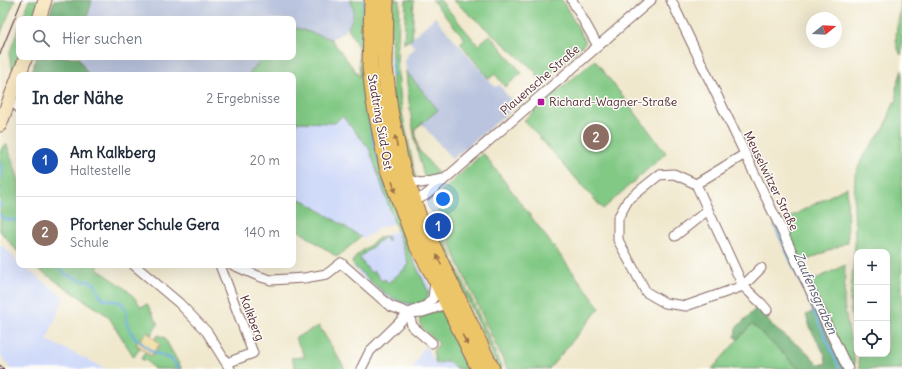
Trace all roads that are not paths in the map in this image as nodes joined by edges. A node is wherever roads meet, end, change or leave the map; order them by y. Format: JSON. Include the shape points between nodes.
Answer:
{"nodes":[{"id":1,"x":45,"y":0,"type":"edge"},
{"id":2,"x":372,"y":0,"type":"edge"},
{"id":3,"x":386,"y":0,"type":"edge"},
{"id":4,"x":572,"y":0,"type":"edge"},
{"id":5,"x":651,"y":0,"type":"edge"},
{"id":6,"x":671,"y":0,"type":"edge"},
{"id":7,"x":40,"y":16,"type":"edge"},
{"id":8,"x":598,"y":46,"type":"junction"},
{"id":9,"x":25,"y":60,"type":"edge"},
{"id":10,"x":20,"y":72,"type":"edge"},
{"id":11,"x":15,"y":103,"type":"edge"},
{"id":12,"x":0,"y":125,"type":"edge"},
{"id":13,"x":745,"y":154,"type":"junction"},
{"id":14,"x":446,"y":178,"type":"junction"},
{"id":15,"x":405,"y":179,"type":"junction"},
{"id":16,"x":696,"y":184,"type":"junction"},
{"id":17,"x":408,"y":204,"type":"junction"},
{"id":18,"x":708,"y":210,"type":"junction"},
{"id":19,"x":675,"y":236,"type":"dead end"},
{"id":20,"x":138,"y":268,"type":"edge"},
{"id":21,"x":221,"y":268,"type":"edge"},
{"id":22,"x":240,"y":268,"type":"edge"},
{"id":23,"x":760,"y":268,"type":"dead end"},
{"id":24,"x":436,"y":280,"type":"junction"},
{"id":25,"x":743,"y":286,"type":"junction"},
{"id":26,"x":448,"y":305,"type":"junction"},
{"id":27,"x":767,"y":310,"type":"dead end"},
{"id":28,"x":409,"y":313,"type":"junction"},
{"id":29,"x":432,"y":343,"type":"dead end"},
{"id":30,"x":229,"y":366,"type":"edge"},
{"id":31,"x":361,"y":369,"type":"edge"},
{"id":32,"x":479,"y":369,"type":"edge"},
{"id":33,"x":492,"y":369,"type":"edge"},
{"id":34,"x":848,"y":369,"type":"edge"}],
"edges":[{"from":1,"to":7,"type":"main road"},
{"from":2,"to":17,"type":"main road","name":"Stadtring Süd-Ost","one_way":true,"via":[[370,67],[374,102],[387,167]]},
{"from":15,"to":3,"type":"main road","name":"Stadtring Süd-Ost","one_way":true,"via":[[388,96],[385,67]]},
{"from":4,"to":8,"type":"street"},
{"from":5,"to":8,"type":"street","name":"Plauensche Straße"},
{"from":6,"to":13,"type":"street","name":"Meuselwitzer Straße"},
{"from":8,"to":14,"type":"street","name":"Plauensche Straße"},
{"from":9,"to":10,"type":"main road"},
{"from":11,"to":12,"type":"main road"},
{"from":13,"to":16,"type":"street"},
{"from":13,"to":34,"type":"street","name":"Meuselwitzer Straße"},
{"from":14,"to":15,"type":"street","name":"Plauensche Straße","via":[[421,183]]},
{"from":14,"to":17,"type":"street","name":"Plauensche Straße","via":[[426,195]]},
{"from":15,"to":17,"type":"main road","name":"Stadtring Süd-Ost"},
{"from":16,"to":18,"type":"street"},
{"from":16,"to":25,"type":"street","via":[[674,174],[659,175],[628,200],[618,218],[618,240],[646,292],[665,303],[686,306]]},
{"from":17,"to":24,"type":"main road","name":"Stadtring Süd-Ost","via":[[415,242]]},
{"from":26,"to":17,"type":"main road","name":"Stadtring Süd-Ost","one_way":true,"via":[[429,238]]},
{"from":18,"to":19,"type":"street"},
{"from":18,"to":25,"type":"street"},
{"from":20,"to":30,"type":"street","via":[[208,332]]},
{"from":21,"to":30,"type":"street","name":"Kalkberg","via":[[253,353]]},
{"from":22,"to":28,"type":"street","via":[[272,280],[327,274],[341,263],[390,306]]},
{"from":23,"to":25,"type":"street"},
{"from":24,"to":26,"type":"main road","name":"Stadtring Süd-Ost"},
{"from":24,"to":28,"type":"street","via":[[433,298],[427,305]]},
{"from":25,"to":27,"type":"street"},
{"from":26,"to":28,"type":"street"},
{"from":26,"to":32,"type":"main road","name":"Stadtring Süd-Ost","one_way":true},
{"from":26,"to":33,"type":"main road","name":"Stadtring Süd-Ost"},
{"from":28,"to":29,"type":"street","via":[[412,326]]},
{"from":28,"to":31,"type":"street","via":[[370,351]]}]}
